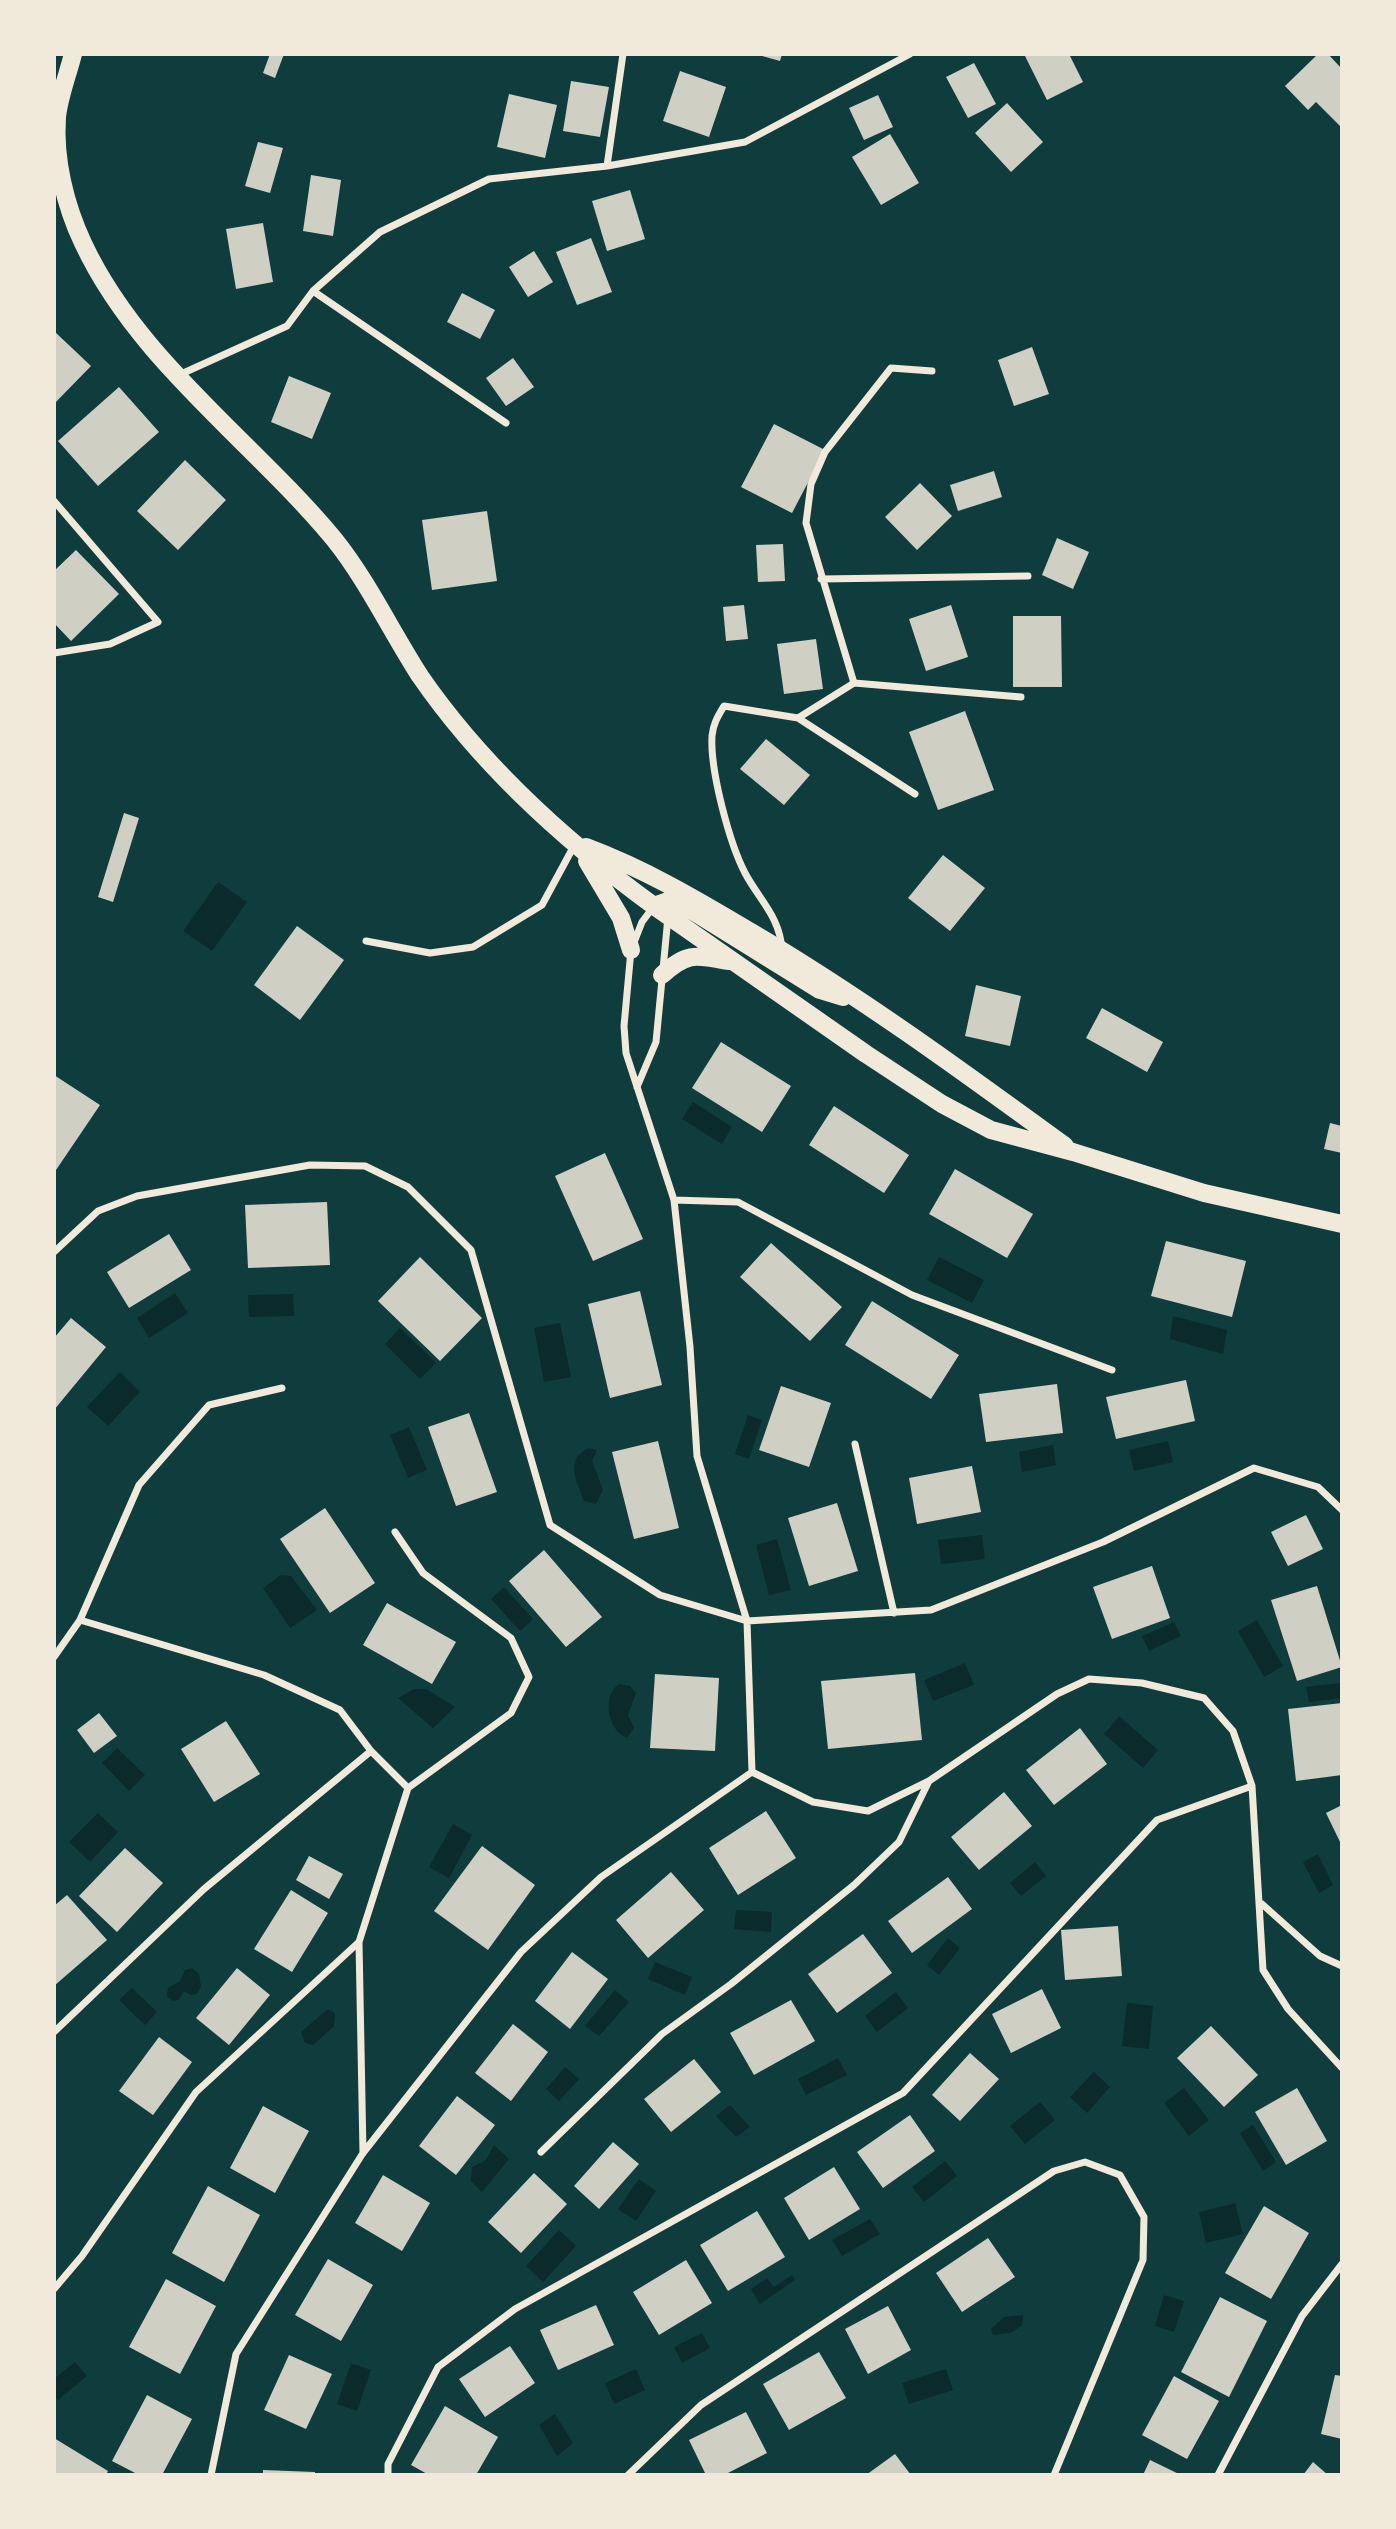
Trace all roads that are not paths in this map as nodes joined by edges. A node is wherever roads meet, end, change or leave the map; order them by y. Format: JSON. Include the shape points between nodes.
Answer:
{"nodes":[{"id":1,"x":73,"y":54,"type":"edge"},
{"id":2,"x":623,"y":54,"type":"edge"},
{"id":3,"x":910,"y":54,"type":"edge"},
{"id":4,"x":607,"y":166,"type":"junction"},
{"id":5,"x":313,"y":291,"type":"junction"},
{"id":6,"x":932,"y":372,"type":"dead end"},
{"id":7,"x":178,"y":375,"type":"junction"},
{"id":8,"x":506,"y":423,"type":"dead end"},
{"id":9,"x":54,"y":501,"type":"edge"},
{"id":10,"x":1028,"y":576,"type":"dead end"},
{"id":11,"x":821,"y":579,"type":"junction"},
{"id":12,"x":54,"y":653,"type":"edge"},
{"id":13,"x":854,"y":683,"type":"junction"},
{"id":14,"x":1021,"y":697,"type":"dead end"},
{"id":15,"x":798,"y":718,"type":"junction"},
{"id":16,"x":915,"y":794,"type":"dead end"},
{"id":17,"x":576,"y":843,"type":"junction"},
{"id":18,"x":668,"y":882,"type":"junction"},
{"id":19,"x":663,"y":908,"type":"junction"},
{"id":20,"x":366,"y":941,"type":"dead end"},
{"id":21,"x":631,"y":950,"type":"junction"},
{"id":22,"x":782,"y":950,"type":"junction"},
{"id":23,"x":735,"y":963,"type":"junction"},
{"id":24,"x":662,"y":975,"type":"junction"},
{"id":25,"x":866,"y":1004,"type":"junction"},
{"id":26,"x":637,"y":1087,"type":"junction"},
{"id":27,"x":1073,"y":1152,"type":"junction"},
{"id":28,"x":674,"y":1200,"type":"junction"},
{"id":29,"x":1342,"y":1224,"type":"edge"},
{"id":30,"x":54,"y":1252,"type":"edge"},
{"id":31,"x":1112,"y":1370,"type":"dead end"},
{"id":32,"x":282,"y":1388,"type":"dead end"},
{"id":33,"x":855,"y":1444,"type":"dead end"},
{"id":34,"x":1342,"y":1510,"type":"edge"},
{"id":35,"x":395,"y":1532,"type":"dead end"},
{"id":36,"x":894,"y":1613,"type":"junction"},
{"id":37,"x":80,"y":1620,"type":"junction"},
{"id":38,"x":747,"y":1621,"type":"junction"},
{"id":39,"x":54,"y":1657,"type":"edge"},
{"id":40,"x":371,"y":1751,"type":"junction"},
{"id":41,"x":752,"y":1772,"type":"junction"},
{"id":42,"x":929,"y":1781,"type":"junction"},
{"id":43,"x":1252,"y":1786,"type":"junction"},
{"id":44,"x":408,"y":1788,"type":"junction"},
{"id":45,"x":1262,"y":1904,"type":"junction"},
{"id":46,"x":359,"y":1942,"type":"junction"},
{"id":47,"x":1342,"y":1966,"type":"edge"},
{"id":48,"x":54,"y":2032,"type":"edge"},
{"id":49,"x":1342,"y":2068,"type":"edge"},
{"id":50,"x":541,"y":2152,"type":"dead end"},
{"id":51,"x":363,"y":2153,"type":"junction"},
{"id":52,"x":1342,"y":2264,"type":"edge"},
{"id":53,"x":54,"y":2289,"type":"edge"},
{"id":54,"x":1217,"y":2474,"type":"edge"},
{"id":55,"x":211,"y":2475,"type":"edge"},
{"id":56,"x":388,"y":2475,"type":"edge"},
{"id":57,"x":628,"y":2475,"type":"edge"},
{"id":58,"x":1054,"y":2475,"type":"edge"}],
"edges":[{"from":1,"to":7,"type":"main road","via":[[58,115],[57,163],[82,241],[111,295]]},
{"from":2,"to":4,"type":"street"},
{"from":3,"to":4,"type":"street","via":[[745,142]]},
{"from":4,"to":5,"type":"street","via":[[489,179],[380,232]]},
{"from":5,"to":7,"type":"street","via":[[287,326]]},
{"from":5,"to":8,"type":"street"},
{"from":6,"to":11,"type":"street","via":[[891,368],[825,452],[811,484],[806,523]]},
{"from":7,"to":17,"type":"main road","via":[[335,540],[422,678],[500,776]]},
{"from":9,"to":12,"type":"street","via":[[158,622],[110,644]]},
{"from":10,"to":11,"type":"street"},
{"from":11,"to":13,"type":"street"},
{"from":13,"to":14,"type":"street"},
{"from":13,"to":15,"type":"street"},
{"from":15,"to":16,"type":"street"},
{"from":15,"to":22,"type":"street","via":[[724,706],[712,738],[726,830],[745,873],[780,929]]},
{"from":17,"to":18,"type":"main road"},
{"from":17,"to":19,"type":"main road"},
{"from":17,"to":20,"type":"street","via":[[541,905],[472,947],[430,953]]},
{"from":17,"to":21,"type":"main road","via":[[621,918]]},
{"from":18,"to":19,"type":"main road"},
{"from":18,"to":22,"type":"main road"},
{"from":19,"to":21,"type":"street","via":[[642,922]]},
{"from":19,"to":23,"type":"main road"},
{"from":19,"to":24,"type":"street"},
{"from":19,"to":25,"type":"main road","via":[[688,908],[820,990]]},
{"from":21,"to":26,"type":"street","via":[[624,1026],[626,1053]]},
{"from":22,"to":25,"type":"main road"},
{"from":23,"to":24,"type":"main road","via":[[689,956]]},
{"from":23,"to":27,"type":"main road","via":[[942,1104],[991,1130]]},
{"from":24,"to":26,"type":"street","via":[[656,1042]]},
{"from":25,"to":27,"type":"main road"},
{"from":26,"to":28,"type":"street"},
{"from":27,"to":29,"type":"main road","via":[[1204,1193]]},
{"from":28,"to":31,"type":"street","via":[[737,1202],[912,1295]]},
{"from":28,"to":38,"type":"street","via":[[697,1456]]},
{"from":30,"to":38,"type":"street","via":[[98,1211],[150,1193],[310,1165],[365,1166],[408,1187],[471,1250],[550,1525],[660,1595]]},
{"from":32,"to":37,"type":"street","via":[[209,1405],[139,1485]]},
{"from":33,"to":36,"type":"street"},
{"from":34,"to":36,"type":"street","via":[[1318,1487],[1254,1468],[1090,1547],[931,1610]]},
{"from":35,"to":44,"type":"street","via":[[423,1573],[511,1638],[529,1677],[511,1713]]},
{"from":36,"to":38,"type":"street"},
{"from":37,"to":39,"type":"street"},
{"from":37,"to":40,"type":"street","via":[[264,1675],[340,1710]]},
{"from":38,"to":41,"type":"street"},
{"from":40,"to":44,"type":"street"},
{"from":40,"to":48,"type":"street","via":[[204,1889]]},
{"from":41,"to":42,"type":"street","via":[[813,1802],[868,1811]]},
{"from":41,"to":51,"type":"street","via":[[601,1877],[521,1952]]},
{"from":42,"to":43,"type":"street","via":[[1057,1694],[1089,1679],[1142,1683],[1204,1698],[1233,1731]]},
{"from":42,"to":50,"type":"street","via":[[899,1842],[854,1885],[662,2034]]},
{"from":43,"to":45,"type":"street"},
{"from":43,"to":56,"type":"street","via":[[1157,1820],[903,2093],[515,2309],[438,2367],[388,2464]]},
{"from":44,"to":46,"type":"street"},
{"from":45,"to":47,"type":"street","via":[[1320,1956]]},
{"from":45,"to":49,"type":"street","via":[[1263,1970],[1288,2009]]},
{"from":46,"to":51,"type":"street"},
{"from":46,"to":53,"type":"street","via":[[196,2092]]},
{"from":51,"to":55,"type":"street","via":[[236,2354]]},
{"from":52,"to":54,"type":"street","via":[[1302,2316]]},
{"from":57,"to":58,"type":"street","via":[[701,2405],[1054,2171],[1085,2162],[1120,2175],[1144,2217],[1143,2260]]}]}
